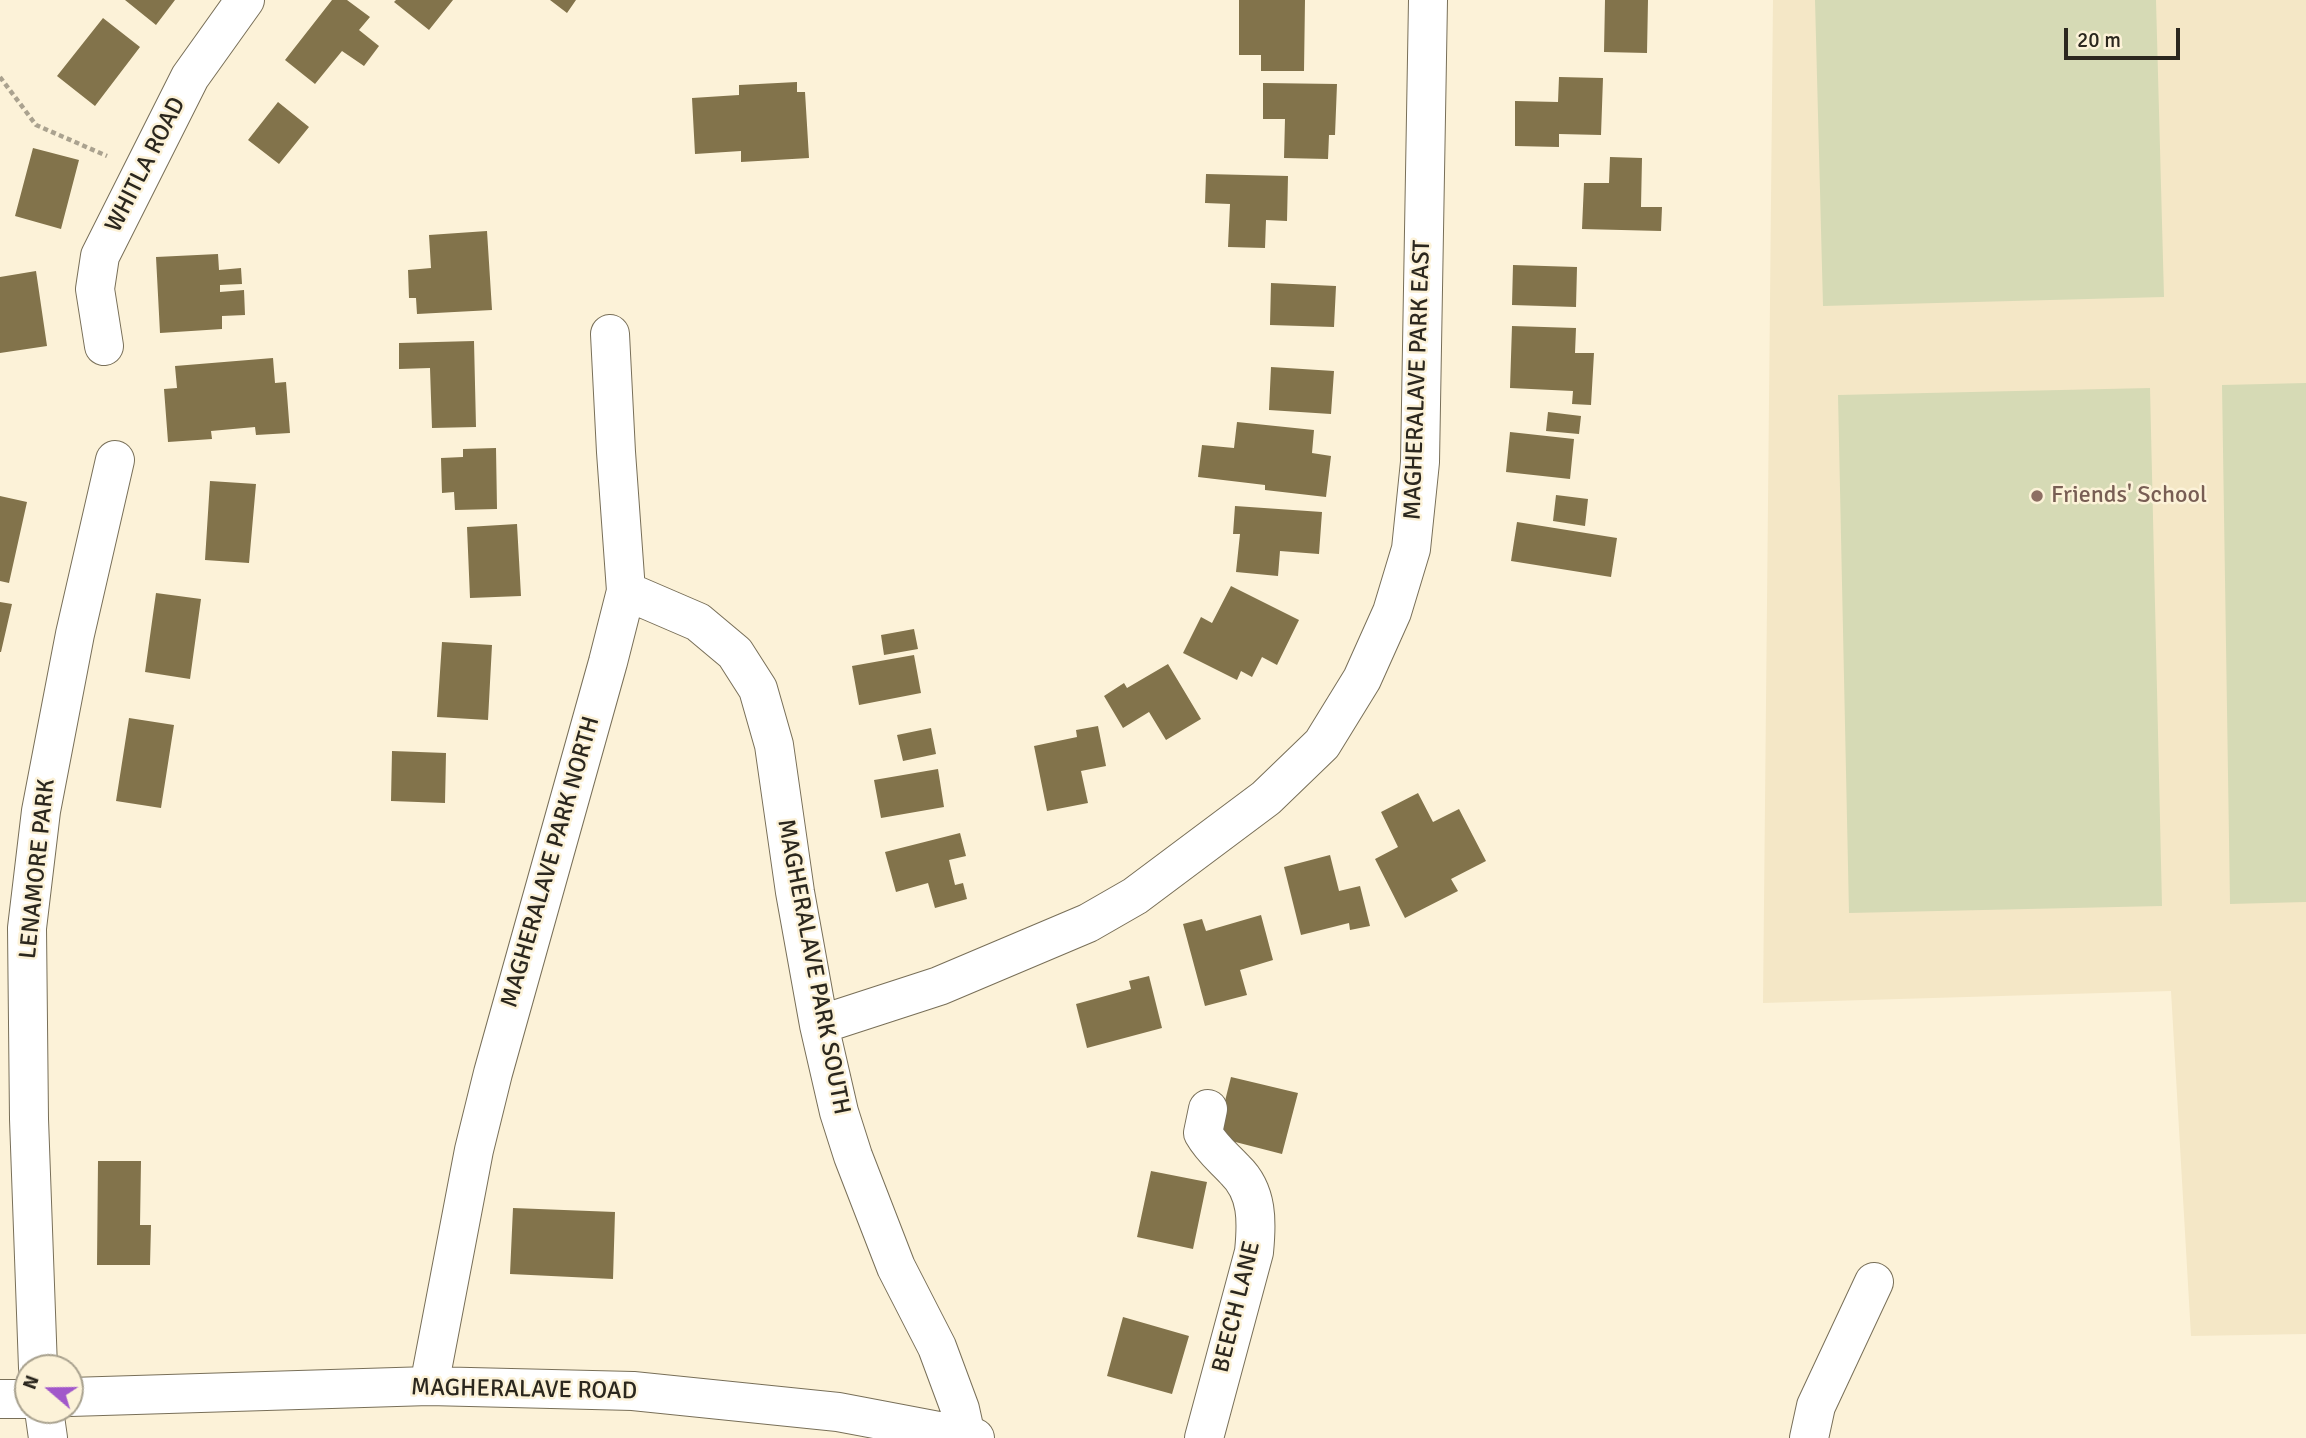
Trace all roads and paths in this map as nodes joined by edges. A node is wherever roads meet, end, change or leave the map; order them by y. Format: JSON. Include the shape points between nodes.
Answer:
{"nodes":[{"id":1,"x":245,"y":0,"type":"edge"},
{"id":2,"x":1428,"y":0,"type":"edge"},
{"id":3,"x":0,"y":77,"type":"edge"},
{"id":4,"x":143,"y":173,"type":"junction"},
{"id":5,"x":610,"y":334,"type":"dead end"},
{"id":6,"x":104,"y":346,"type":"dead end"},
{"id":7,"x":115,"y":460,"type":"dead end"},
{"id":8,"x":626,"y":590,"type":"junction"},
{"id":9,"x":819,"y":1025,"type":"junction"},
{"id":10,"x":1208,"y":1110,"type":"dead end"},
{"id":11,"x":1874,"y":1282,"type":"dead end"},
{"id":12,"x":37,"y":1354,"type":"edge"},
{"id":13,"x":429,"y":1386,"type":"junction"},
{"id":14,"x":84,"y":1397,"type":"edge"},
{"id":15,"x":970,"y":1437,"type":"edge"},
{"id":16,"x":1204,"y":1438,"type":"edge"},
{"id":17,"x":1809,"y":1438,"type":"edge"}],
"edges":[{"from":1,"to":4,"type":"street","name":"WHITLA ROAD","via":[[191,77]]},
{"from":2,"to":9,"type":"street","name":"MAGHERALAVE PARK EAST","via":[[1420,462],[1411,549],[1392,612],[1362,680],[1322,744],[1266,798],[1135,896],[1088,923],[939,986]]},
{"from":3,"to":4,"type":"path","via":[[36,125]]},
{"from":4,"to":6,"type":"street","name":"WHITLA ROAD","via":[[100,256],[95,289]]},
{"from":5,"to":8,"type":"street","name":"MAGHERALAVE PARK NORTH"},
{"from":7,"to":12,"type":"street","name":"LENAMORE PARK","via":[[44,797],[27,928]]},
{"from":8,"to":9,"type":"street","name":"MAGHERALAVE PARK SOUTH","via":[[698,622],[735,653],[758,689],[774,745],[794,892]]},
{"from":8,"to":13,"type":"street","name":"MAGHERALAVE PARK NORTH","via":[[493,1073],[471,1163]]},
{"from":9,"to":15,"type":"street","name":"MAGHERALAVE PARK SOUTH","via":[[853,1156],[896,1266],[937,1347]]},
{"from":10,"to":16,"type":"street","name":"BEECH LANE","via":[[1203,1133],[1247,1187],[1257,1227]]},
{"from":11,"to":17,"type":"street","via":[[1816,1406]]},
{"from":13,"to":14,"type":"street","name":"MAGHERALAVE ROAD"},
{"from":13,"to":15,"type":"street","name":"MAGHERALAVE ROAD","via":[[632,1391],[714,1398],[838,1412]]}]}
